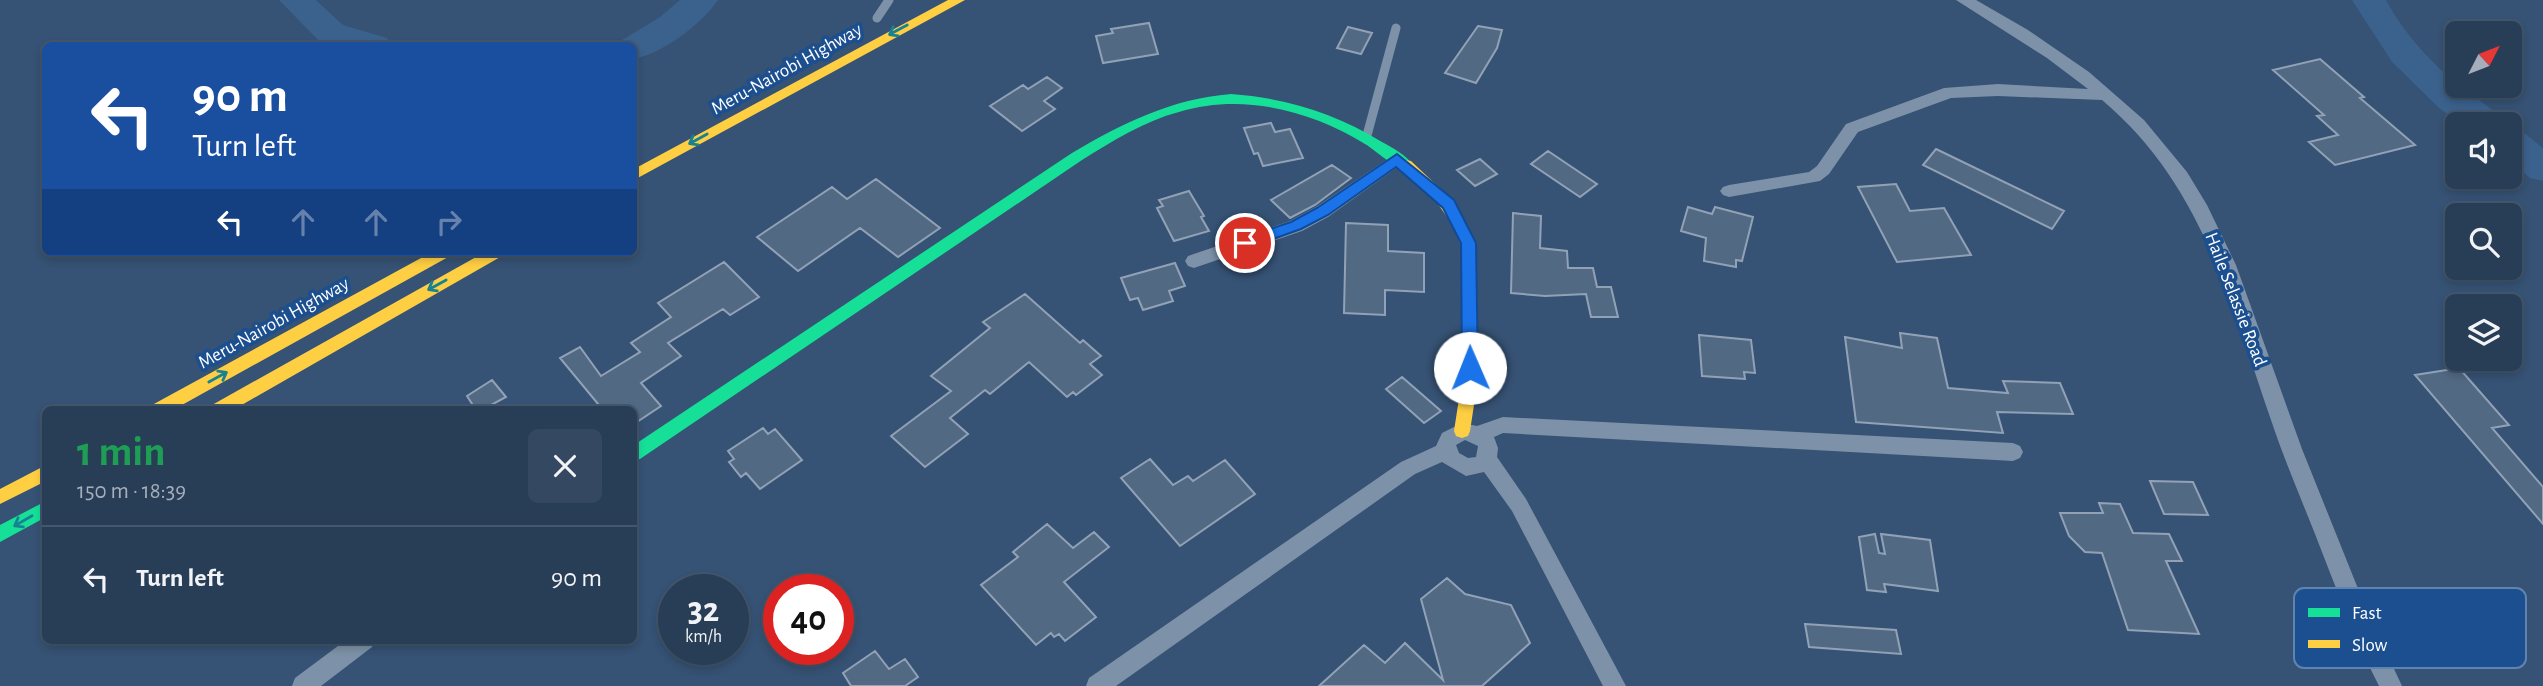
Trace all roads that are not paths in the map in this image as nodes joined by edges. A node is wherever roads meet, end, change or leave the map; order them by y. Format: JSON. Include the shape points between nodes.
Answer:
{"nodes":[{"id":1,"x":889,"y":0,"type":"edge"},
{"id":2,"x":911,"y":0,"type":"edge"},
{"id":3,"x":959,"y":0,"type":"edge"},
{"id":4,"x":1964,"y":0,"type":"edge"},
{"id":5,"x":871,"y":21,"type":"joint"},
{"id":6,"x":1396,"y":28,"type":"dead end"},
{"id":7,"x":2106,"y":95,"type":"junction"},
{"id":8,"x":1366,"y":140,"type":"junction"},
{"id":9,"x":1397,"y":159,"type":"junction"},
{"id":10,"x":637,"y":174,"type":"edge"},
{"id":11,"x":1729,"y":191,"type":"dead end"},
{"id":12,"x":438,"y":256,"type":"edge"},
{"id":13,"x":489,"y":256,"type":"edge"},
{"id":14,"x":1194,"y":261,"type":"dead end"},
{"id":15,"x":165,"y":406,"type":"edge"},
{"id":16,"x":225,"y":406,"type":"edge"},
{"id":17,"x":1470,"y":433,"type":"junction"},
{"id":18,"x":637,"y":452,"type":"edge"},
{"id":19,"x":1447,"y":452,"type":"junction"},
{"id":20,"x":2013,"y":452,"type":"dead end"},
{"id":21,"x":1487,"y":459,"type":"junction"},
{"id":22,"x":42,"y":474,"type":"edge"},
{"id":23,"x":0,"y":497,"type":"edge"},
{"id":24,"x":42,"y":510,"type":"edge"},
{"id":25,"x":0,"y":534,"type":"edge"},
{"id":26,"x":2347,"y":588,"type":"edge"},
{"id":27,"x":359,"y":644,"type":"edge"},
{"id":28,"x":2381,"y":668,"type":"edge"},
{"id":29,"x":303,"y":686,"type":"edge"},
{"id":30,"x":1097,"y":686,"type":"edge"},
{"id":31,"x":1615,"y":686,"type":"edge"},
{"id":32,"x":2390,"y":686,"type":"edge"}],
"edges":[{"from":1,"to":5,"type":"lane"},
{"from":2,"to":5,"type":"main road","name":"Meru-Nairobi Highway"},
{"from":3,"to":10,"type":"main road","name":"Meru-Nairobi Highway","one_way":true},
{"from":4,"to":7,"type":"street","name":"Haile Selassie Road","via":[[2027,37]]},
{"from":6,"to":8,"type":"lane"},
{"from":7,"to":11,"type":"street","via":[[1950,92],[1852,128],[1814,177]]},
{"from":7,"to":26,"type":"street","name":"Haile Selassie Road","via":[[2180,174],[2215,236]]},
{"from":8,"to":9,"type":"main road"},
{"from":8,"to":18,"type":"main road","via":[[1306,110],[1244,99],[1201,101],[1155,117],[1091,148]]},
{"from":9,"to":14,"type":"street","via":[[1296,226]]},
{"from":9,"to":17,"type":"main road","via":[[1449,204],[1469,243]]},
{"from":15,"to":12,"type":"main road","name":"Meru-Nairobi Highway","one_way":true},
{"from":13,"to":16,"type":"main road","one_way":true},
{"from":17,"to":19,"type":"street","via":[[1449,439]]},
{"from":17,"to":20,"type":"street","via":[[1503,425]]},
{"from":17,"to":21,"type":"street","via":[[1489,445]]},
{"from":19,"to":21,"type":"street","via":[[1466,467]]},
{"from":19,"to":30,"type":"street","via":[[1408,468]]},
{"from":21,"to":31,"type":"street","via":[[1519,505]]},
{"from":22,"to":23,"type":"main road"},
{"from":24,"to":25,"type":"main road","one_way":true},
{"from":27,"to":29,"type":"street"},
{"from":28,"to":32,"type":"street","name":"Haile Selassie Road"}]}
